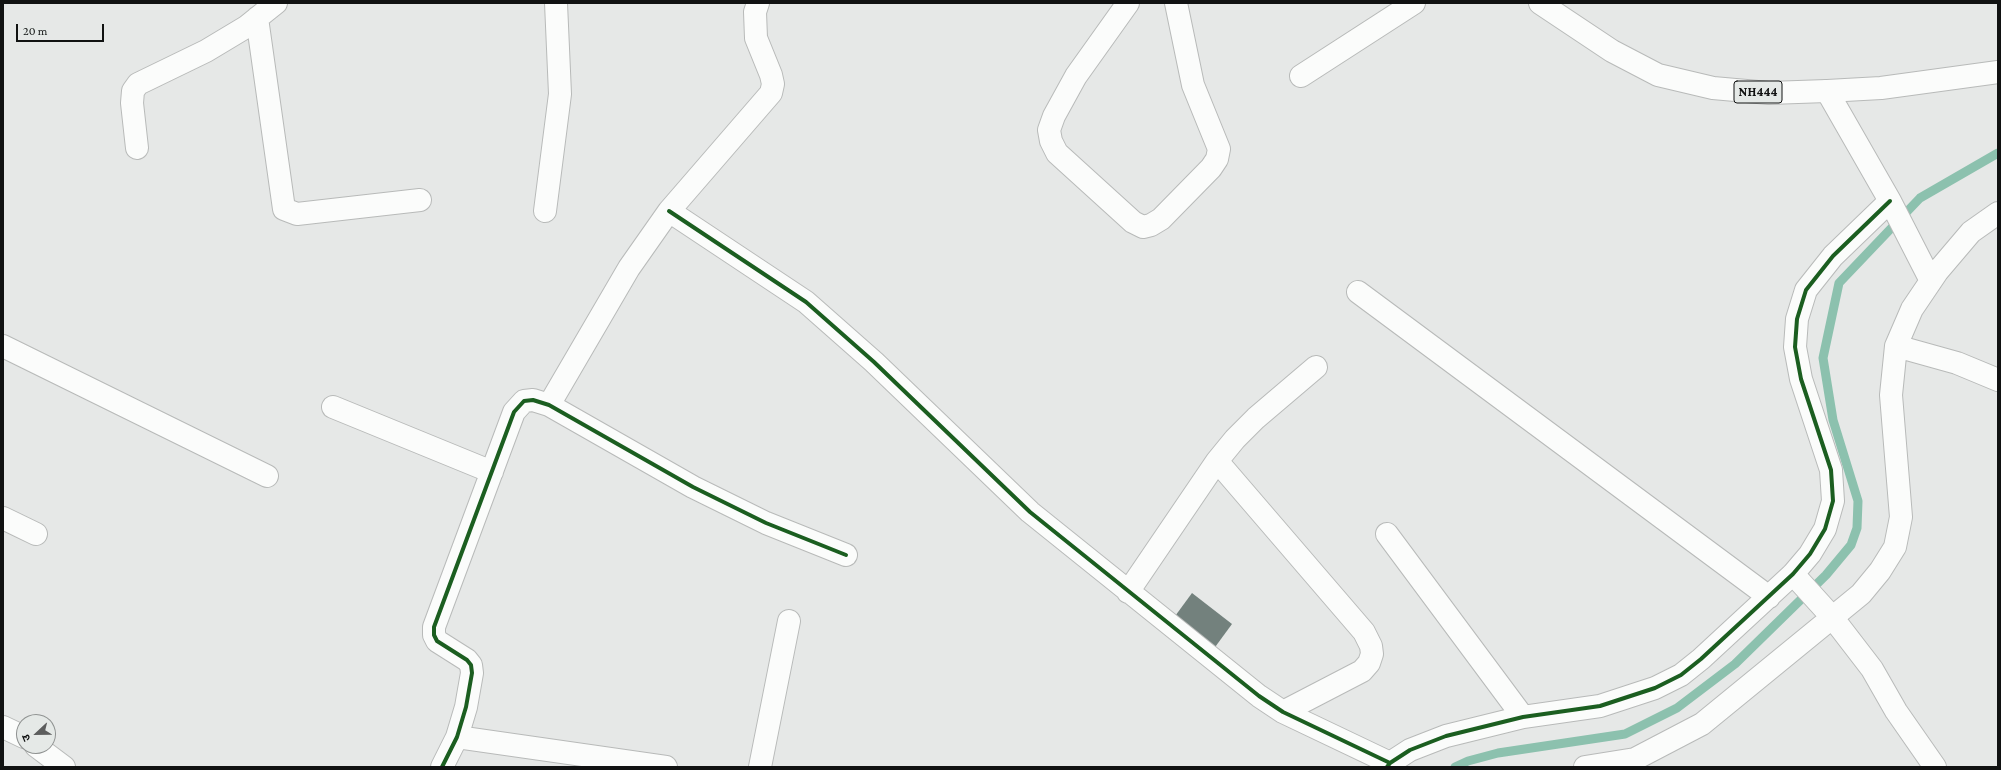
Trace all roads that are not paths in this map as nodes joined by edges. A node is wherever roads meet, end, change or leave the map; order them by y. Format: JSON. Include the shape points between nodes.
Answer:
{"nodes":[{"id":1,"x":276,"y":3,"type":"edge"},
{"id":2,"x":556,"y":3,"type":"edge"},
{"id":3,"x":758,"y":3,"type":"edge"},
{"id":4,"x":1128,"y":3,"type":"edge"},
{"id":5,"x":1176,"y":3,"type":"edge"},
{"id":6,"x":1414,"y":3,"type":"edge"},
{"id":7,"x":1553,"y":6,"type":"edge"},
{"id":8,"x":258,"y":18,"type":"junction"},
{"id":9,"x":1998,"y":72,"type":"edge"},
{"id":10,"x":1301,"y":76,"type":"dead end"},
{"id":11,"x":1827,"y":91,"type":"junction"},
{"id":12,"x":136,"y":148,"type":"dead end"},
{"id":13,"x":420,"y":200,"type":"dead end"},
{"id":14,"x":1892,"y":206,"type":"junction"},
{"id":15,"x":545,"y":211,"type":"dead end"},
{"id":16,"x":668,"y":211,"type":"junction"},
{"id":17,"x":1998,"y":213,"type":"edge"},
{"id":18,"x":1926,"y":272,"type":"junction"},
{"id":19,"x":1358,"y":292,"type":"dead end"},
{"id":20,"x":3,"y":346,"type":"edge"},
{"id":21,"x":1896,"y":346,"type":"junction"},
{"id":22,"x":1316,"y":367,"type":"dead end"},
{"id":23,"x":1998,"y":380,"type":"edge"},
{"id":24,"x":549,"y":405,"type":"junction"},
{"id":25,"x":333,"y":407,"type":"dead end"},
{"id":26,"x":1217,"y":461,"type":"junction"},
{"id":27,"x":492,"y":472,"type":"junction"},
{"id":28,"x":267,"y":476,"type":"dead end"},
{"id":29,"x":3,"y":518,"type":"edge"},
{"id":30,"x":36,"y":534,"type":"dead end"},
{"id":31,"x":1387,"y":534,"type":"dead end"},
{"id":32,"x":846,"y":555,"type":"dead end"},
{"id":33,"x":1797,"y":579,"type":"junction"},
{"id":34,"x":1128,"y":592,"type":"junction"},
{"id":35,"x":1769,"y":597,"type":"junction"},
{"id":36,"x":1825,"y":610,"type":"junction"},
{"id":37,"x":789,"y":621,"type":"dead end"},
{"id":38,"x":1283,"y":712,"type":"junction"},
{"id":39,"x":1523,"y":716,"type":"junction"},
{"id":40,"x":3,"y":727,"type":"edge"},
{"id":41,"x":16,"y":733,"type":"edge"},
{"id":42,"x":457,"y":737,"type":"junction"},
{"id":43,"x":47,"y":754,"type":"edge"},
{"id":44,"x":1389,"y":765,"type":"edge"},
{"id":45,"x":64,"y":767,"type":"edge"},
{"id":46,"x":442,"y":767,"type":"edge"},
{"id":47,"x":666,"y":767,"type":"edge"},
{"id":48,"x":760,"y":767,"type":"edge"},
{"id":49,"x":1584,"y":767,"type":"edge"},
{"id":50,"x":1935,"y":767,"type":"edge"}],
"edges":[{"from":1,"to":8,"type":"main road"},
{"from":2,"to":15,"type":"main road","via":[[560,94]]},
{"from":3,"to":16,"type":"main road","via":[[755,12],[756,38],[773,84],[771,93]]},
{"from":4,"to":5,"type":"main road","via":[[1076,76],[1049,130],[1057,153],[1133,222],[1151,226],[1210,168],[1217,159],[1219,149],[1193,85]]},
{"from":6,"to":10,"type":"main road"},
{"from":7,"to":11,"type":"main road","number":"NH444","via":[[1612,51],[1658,75],[1713,88],[1769,94]]},
{"from":8,"to":12,"type":"main road","via":[[206,50],[138,84],[133,91],[132,103]]},
{"from":8,"to":13,"type":"main road","via":[[284,209],[297,214]]},
{"from":9,"to":11,"type":"main road","number":"NH444","via":[[1881,88]]},
{"from":11,"to":14,"type":"main road"},
{"from":14,"to":18,"type":"main road"},
{"from":14,"to":33,"type":"main road","via":[[1833,256],[1806,290],[1797,319],[1796,347],[1801,380],[1830,470],[1833,501],[1825,530]]},
{"from":16,"to":24,"type":"main road","via":[[629,268]]},
{"from":16,"to":34,"type":"main road","via":[[806,302],[874,362],[1030,512]]},
{"from":17,"to":18,"type":"main road","via":[[1971,232]]},
{"from":18,"to":21,"type":"main road"},
{"from":19,"to":35,"type":"main road"},
{"from":20,"to":28,"type":"main road"},
{"from":21,"to":23,"type":"main road","via":[[1957,363]]},
{"from":21,"to":36,"type":"main road","via":[[1891,395],[1901,517],[1895,547],[1861,594]]},
{"from":22,"to":26,"type":"main road","via":[[1256,418]]},
{"from":24,"to":27,"type":"main road","via":[[533,400],[524,401],[519,405],[514,412]]},
{"from":24,"to":32,"type":"main road","via":[[693,487],[766,523]]},
{"from":25,"to":27,"type":"main road"},
{"from":26,"to":34,"type":"main road"},
{"from":26,"to":38,"type":"main road","via":[[1364,632],[1371,646],[1369,663],[1362,670]]},
{"from":27,"to":42,"type":"main road","via":[[434,627],[437,641],[471,665],[466,707]]},
{"from":29,"to":30,"type":"main road"},
{"from":31,"to":39,"type":"main road"},
{"from":33,"to":35,"type":"main road"},
{"from":33,"to":36,"type":"main road"},
{"from":34,"to":38,"type":"main road","via":[[1259,696]]},
{"from":35,"to":39,"type":"main road","via":[[1681,675],[1655,688],[1600,706]]},
{"from":36,"to":49,"type":"main road","via":[[1702,724],[1635,759]]},
{"from":36,"to":50,"type":"main road","via":[[1872,669],[1896,711]]},
{"from":37,"to":48,"type":"main road"},
{"from":38,"to":44,"type":"main road"},
{"from":39,"to":44,"type":"main road","via":[[1446,736],[1410,750]]},
{"from":40,"to":41,"type":"main road"},
{"from":42,"to":46,"type":"main road"},
{"from":42,"to":47,"type":"main road"},
{"from":43,"to":45,"type":"main road"}]}
